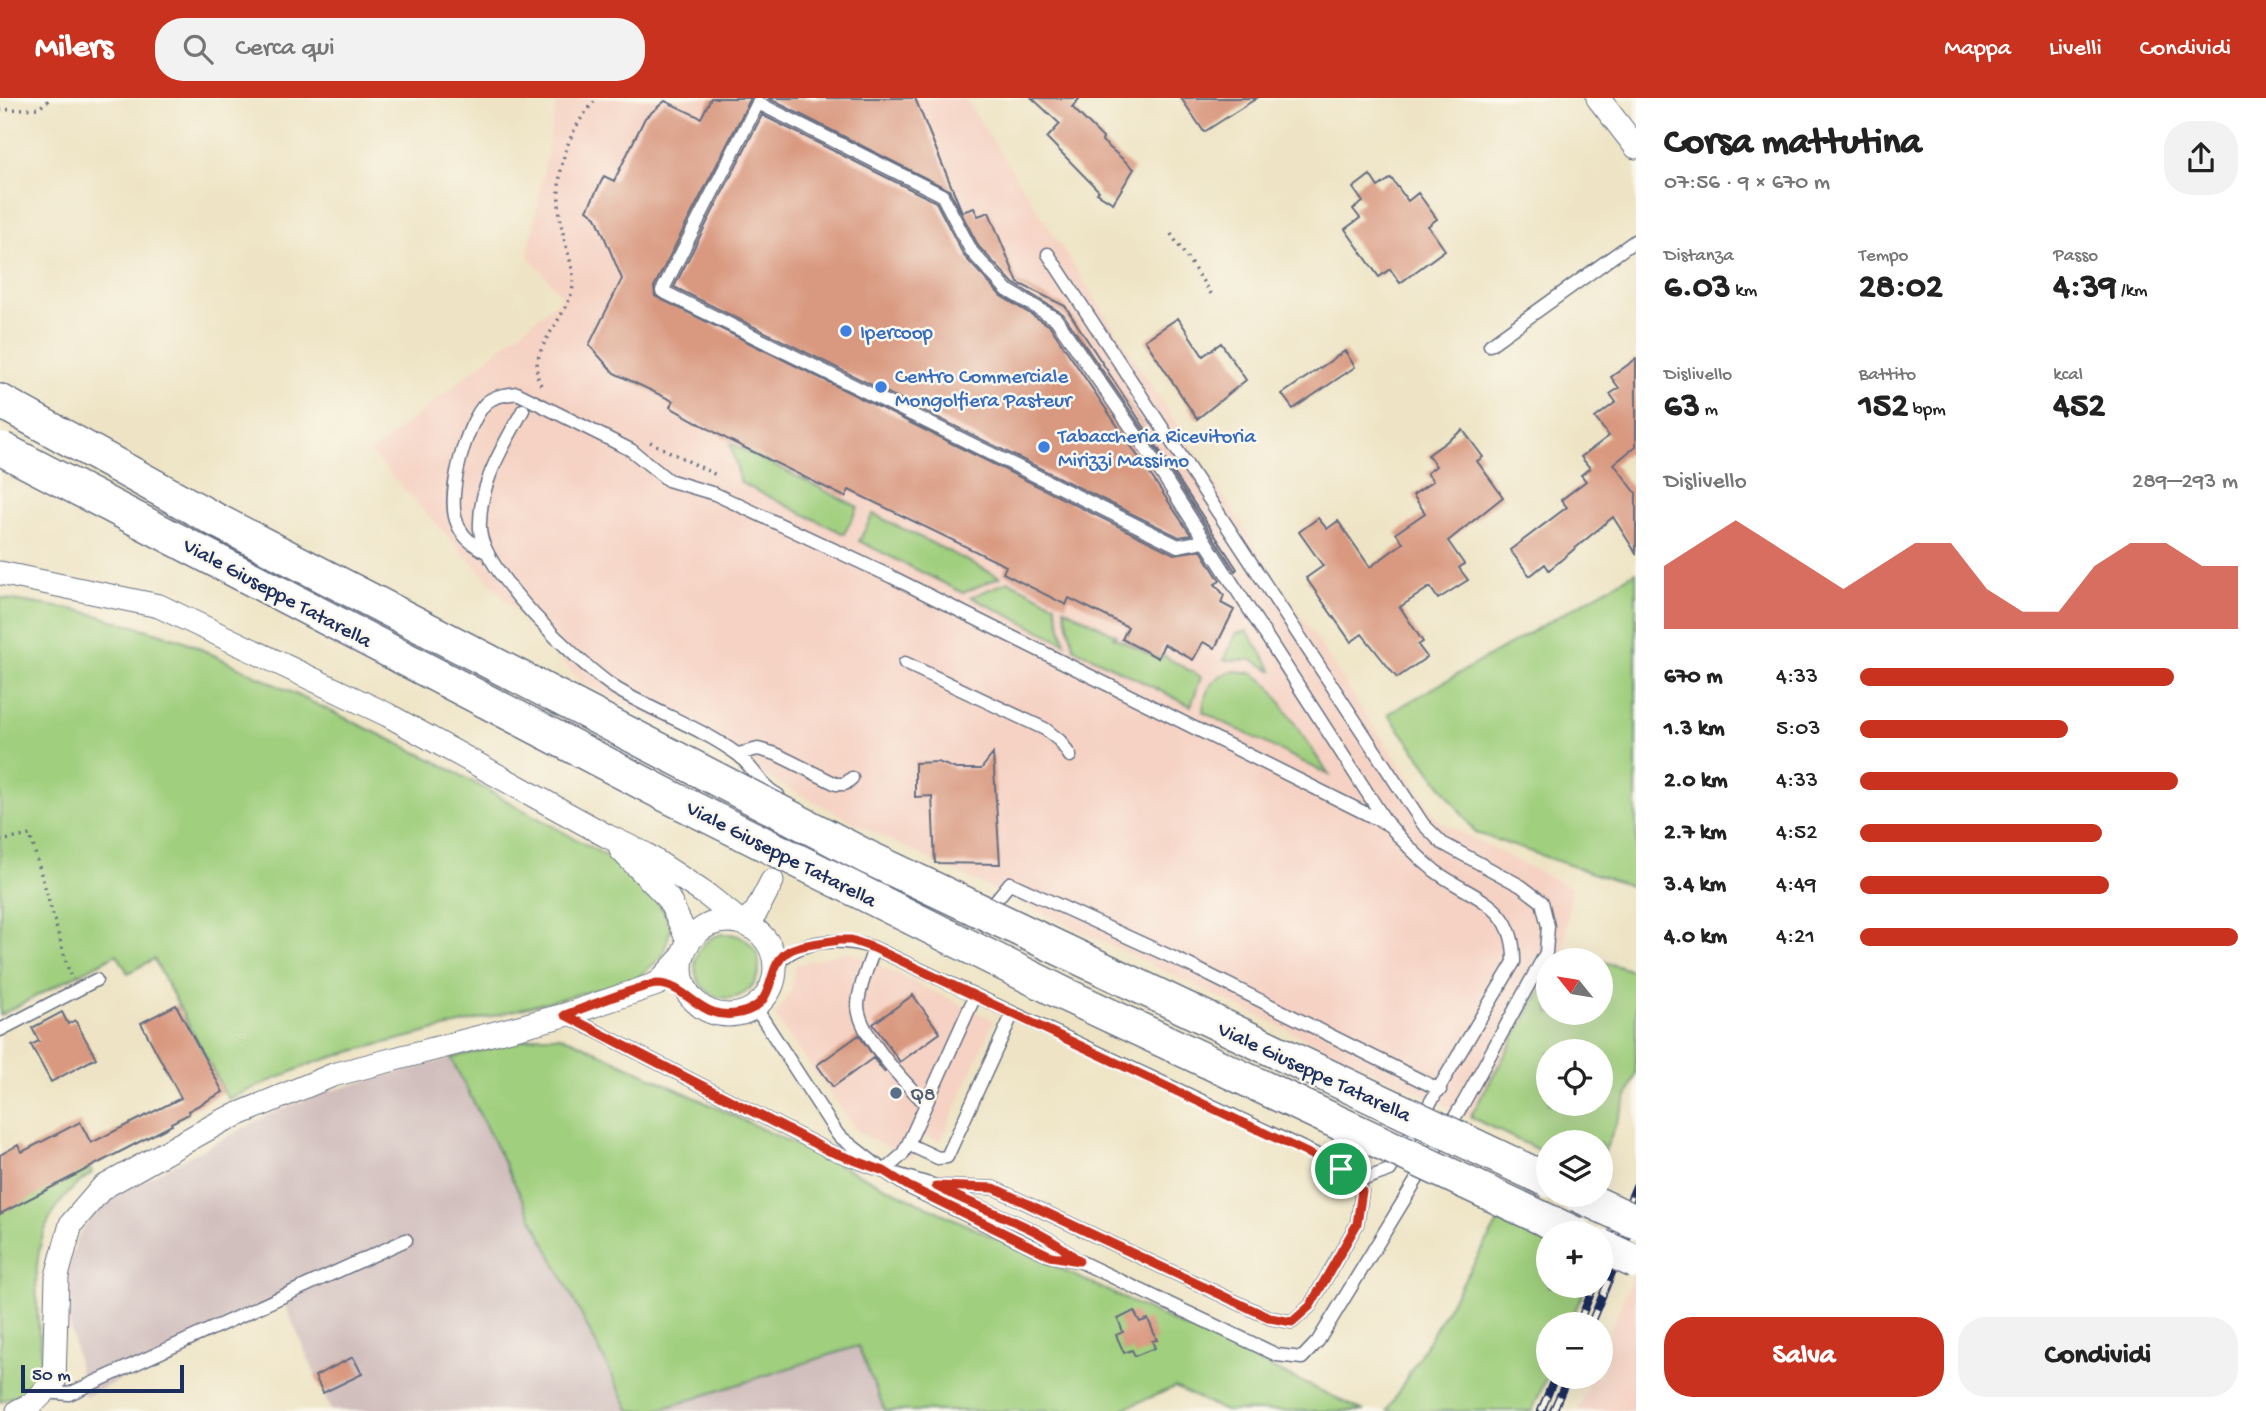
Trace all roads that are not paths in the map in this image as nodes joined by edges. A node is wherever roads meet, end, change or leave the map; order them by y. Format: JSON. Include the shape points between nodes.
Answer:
{"nodes":[{"id":1,"x":1598,"y":98,"type":"edge"},
{"id":2,"x":1636,"y":147,"type":"edge"},
{"id":3,"x":1636,"y":240,"type":"edge"},
{"id":4,"x":1048,"y":254,"type":"dead end"},
{"id":5,"x":1490,"y":345,"type":"dead end"},
{"id":6,"x":0,"y":401,"type":"edge"},
{"id":7,"x":523,"y":410,"type":"dead end"},
{"id":8,"x":4,"y":451,"type":"edge"},
{"id":9,"x":1203,"y":541,"type":"junction"},
{"id":10,"x":484,"y":551,"type":"junction"},
{"id":11,"x":0,"y":573,"type":"edge"},
{"id":12,"x":905,"y":663,"type":"dead end"},
{"id":13,"x":738,"y":754,"type":"junction"},
{"id":14,"x":1070,"y":756,"type":"dead end"},
{"id":15,"x":852,"y":778,"type":"dead end"},
{"id":16,"x":796,"y":804,"type":"dead end"},
{"id":17,"x":1389,"y":825,"type":"junction"},
{"id":18,"x":607,"y":836,"type":"junction"},
{"id":19,"x":881,"y":848,"type":"dead end"},
{"id":20,"x":772,"y":881,"type":"dead end"},
{"id":21,"x":742,"y":923,"type":"junction"},
{"id":22,"x":874,"y":948,"type":"junction"},
{"id":23,"x":686,"y":949,"type":"junction"},
{"id":24,"x":775,"y":966,"type":"junction"},
{"id":25,"x":96,"y":980,"type":"dead end"},
{"id":26,"x":657,"y":984,"type":"junction"},
{"id":27,"x":975,"y":996,"type":"junction"},
{"id":28,"x":690,"y":997,"type":"junction"},
{"id":29,"x":755,"y":1007,"type":"junction"},
{"id":30,"x":1013,"y":1013,"type":"junction"},
{"id":31,"x":565,"y":1015,"type":"junction"},
{"id":32,"x":0,"y":1030,"type":"edge"},
{"id":33,"x":1440,"y":1090,"type":"junction"},
{"id":34,"x":926,"y":1104,"type":"junction"},
{"id":35,"x":908,"y":1144,"type":"junction"},
{"id":36,"x":1341,"y":1169,"type":"junction"},
{"id":37,"x":884,"y":1171,"type":"junction"},
{"id":38,"x":1536,"y":1175,"type":"edge"},
{"id":39,"x":936,"y":1186,"type":"junction"},
{"id":40,"x":1604,"y":1207,"type":"edge"},
{"id":41,"x":1548,"y":1221,"type":"edge"},
{"id":42,"x":1636,"y":1222,"type":"edge"},
{"id":43,"x":406,"y":1240,"type":"dead end"},
{"id":44,"x":1613,"y":1251,"type":"edge"},
{"id":45,"x":1079,"y":1261,"type":"junction"},
{"id":46,"x":1636,"y":1262,"type":"edge"},
{"id":47,"x":44,"y":1392,"type":"junction"},
{"id":48,"x":18,"y":1411,"type":"edge"}],
"edges":[{"from":1,"to":2,"type":"street"},
{"from":3,"to":5,"type":"lane"},
{"from":4,"to":45,"type":"lane","via":[[1423,824],[1442,843],[1542,902],[1548,926],[1546,953],[1534,980],[1318,1341],[1302,1358],[1277,1355]]},
{"from":6,"to":38,"type":"main road","name":"Viale Giuseppe Tatarella","bridge":true,"via":[[212,518],[867,857]]},
{"from":7,"to":10,"type":"lane","via":[[491,472],[482,502]]},
{"from":8,"to":41,"type":"main road","name":"Viale Giuseppe Tatarella","bridge":true,"via":[[656,790],[1028,976]]},
{"from":9,"to":9,"type":"lane","via":[[1144,446],[1055,319],[1007,290],[972,252],[942,195],[758,103],[662,290],[1178,546]]},
{"from":9,"to":17,"type":"lane"},
{"from":10,"to":13,"type":"lane","via":[[508,584],[587,667],[616,688]]},
{"from":10,"to":17,"type":"lane","via":[[466,540],[455,519],[460,461],[486,403],[498,395],[517,393],[631,450],[668,480],[715,494],[892,577]]},
{"from":11,"to":18,"type":"street","via":[[159,606],[388,715]]},
{"from":12,"to":14,"type":"lane","via":[[1045,729]]},
{"from":13,"to":15,"type":"lane","via":[[767,751],[836,784],[845,785]]},
{"from":13,"to":16,"type":"lane","via":[[773,793]]},
{"from":17,"to":33,"type":"lane","via":[[1436,871],[1490,904],[1507,922],[1515,943],[1514,962]]},
{"from":18,"to":21,"type":"street","via":[[667,866]]},
{"from":18,"to":23,"type":"street","via":[[668,898]]},
{"from":19,"to":33,"type":"lane","via":[[992,905],[1010,883]]},
{"from":20,"to":21,"type":"street","via":[[756,912]]},
{"from":21,"to":23,"type":"street","via":[[713,924],[699,931]]},
{"from":21,"to":24,"type":"street","via":[[766,940]]},
{"from":22,"to":24,"type":"lane","via":[[838,940],[787,952]]},
{"from":22,"to":27,"type":"lane"},
{"from":22,"to":34,"type":"lane","via":[[858,1007],[873,1042]]},
{"from":23,"to":26,"type":"street"},
{"from":23,"to":28,"type":"street","via":[[684,985]]},
{"from":24,"to":29,"type":"street","via":[[770,989]]},
{"from":25,"to":32,"type":"lane"},
{"from":26,"to":28,"type":"street"},
{"from":26,"to":31,"type":"street"},
{"from":27,"to":30,"type":"lane"},
{"from":27,"to":34,"type":"lane"},
{"from":28,"to":29,"type":"street","via":[[721,1015]]},
{"from":29,"to":37,"type":"lane","via":[[838,1135]]},
{"from":30,"to":35,"type":"lane","via":[[947,1157]]},
{"from":30,"to":36,"type":"lane"},
{"from":31,"to":37,"type":"lane","via":[[829,1151]]},
{"from":31,"to":47,"type":"street","via":[[333,1075],[222,1121],[102,1188],[71,1224],[67,1237],[57,1276],[54,1382]]},
{"from":33,"to":36,"type":"lane","via":[[1390,1170],[1367,1178]]},
{"from":34,"to":35,"type":"lane"},
{"from":35,"to":37,"type":"lane"},
{"from":36,"to":39,"type":"lane","via":[[1362,1191],[1357,1224],[1310,1306],[1292,1322],[1270,1318],[994,1188]]},
{"from":37,"to":39,"type":"lane"},
{"from":37,"to":45,"type":"lane","via":[[1051,1256]]},
{"from":39,"to":45,"type":"lane","via":[[1058,1242]]},
{"from":40,"to":42,"type":"main road","bridge":true},
{"from":43,"to":47,"type":"lane","via":[[69,1394]]},
{"from":44,"to":46,"type":"main road","bridge":true},
{"from":47,"to":48,"type":"street"}]}
